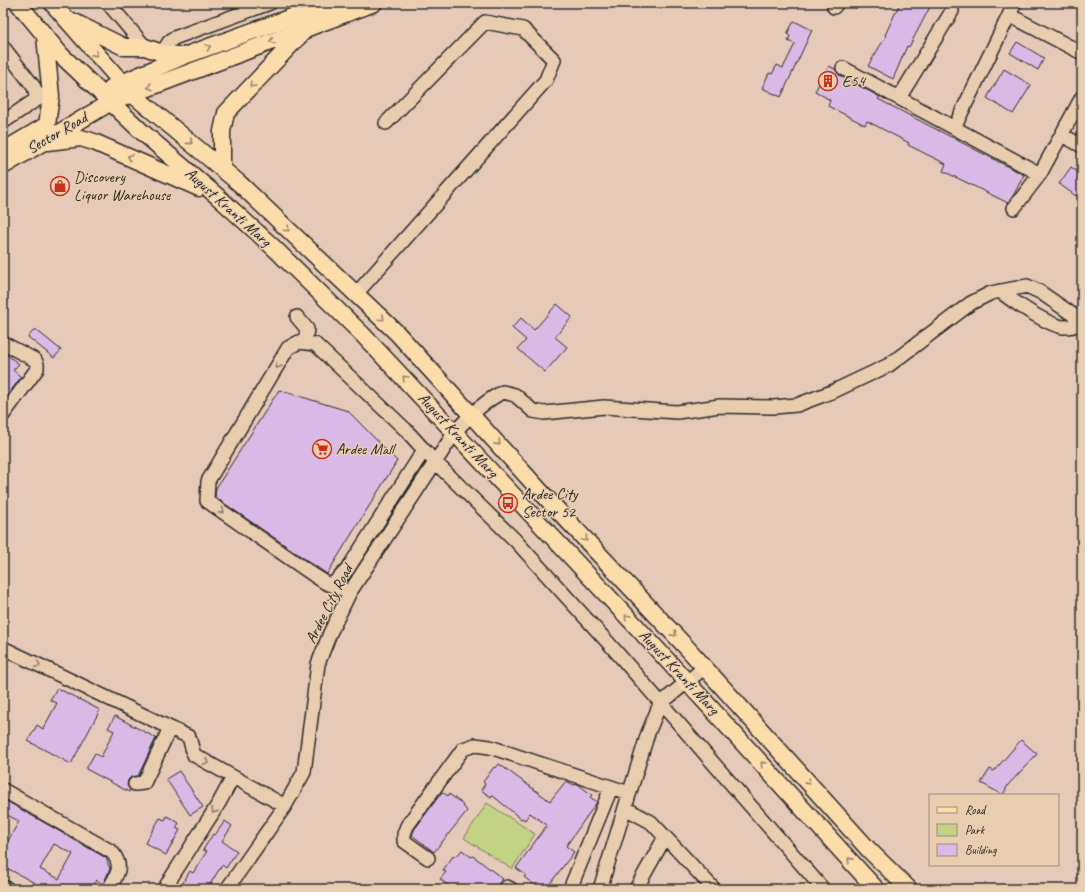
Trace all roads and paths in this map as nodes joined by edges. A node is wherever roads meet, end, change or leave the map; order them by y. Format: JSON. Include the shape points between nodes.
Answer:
{"nodes":[{"id":1,"x":18,"y":3,"type":"edge"},
{"id":2,"x":108,"y":3,"type":"edge"},
{"id":3,"x":270,"y":3,"type":"edge"},
{"id":4,"x":330,"y":3,"type":"edge"},
{"id":5,"x":374,"y":3,"type":"edge"},
{"id":6,"x":57,"y":9,"type":"edge"},
{"id":7,"x":1012,"y":9,"type":"edge"},
{"id":8,"x":952,"y":10,"type":"dead end"},
{"id":9,"x":308,"y":27,"type":"junction"},
{"id":10,"x":45,"y":36,"type":"junction"},
{"id":11,"x":3,"y":47,"type":"edge"},
{"id":12,"x":146,"y":48,"type":"junction"},
{"id":13,"x":162,"y":53,"type":"junction"},
{"id":14,"x":1082,"y":53,"type":"edge"},
{"id":15,"x":184,"y":56,"type":"junction"},
{"id":16,"x":843,"y":68,"type":"dead end"},
{"id":17,"x":50,"y":87,"type":"junction"},
{"id":18,"x":125,"y":88,"type":"junction"},
{"id":19,"x":106,"y":97,"type":"junction"},
{"id":20,"x":1082,"y":97,"type":"edge"},
{"id":21,"x":899,"y":98,"type":"junction"},
{"id":22,"x":37,"y":100,"type":"junction"},
{"id":23,"x":3,"y":122,"type":"edge"},
{"id":24,"x":386,"y":122,"type":"dead end"},
{"id":25,"x":954,"y":128,"type":"junction"},
{"id":26,"x":1062,"y":135,"type":"junction"},
{"id":27,"x":36,"y":145,"type":"junction"},
{"id":28,"x":1082,"y":146,"type":"edge"},
{"id":29,"x":3,"y":152,"type":"edge"},
{"id":30,"x":3,"y":166,"type":"edge"},
{"id":31,"x":222,"y":169,"type":"junction"},
{"id":32,"x":1040,"y":174,"type":"junction"},
{"id":33,"x":217,"y":196,"type":"junction"},
{"id":34,"x":1014,"y":208,"type":"dead end"},
{"id":35,"x":1000,"y":291,"type":"junction"},
{"id":36,"x":356,"y":294,"type":"junction"},
{"id":37,"x":297,"y":317,"type":"dead end"},
{"id":38,"x":1082,"y":322,"type":"edge"},
{"id":39,"x":305,"y":342,"type":"junction"},
{"id":40,"x":3,"y":343,"type":"edge"},
{"id":41,"x":472,"y":414,"type":"junction"},
{"id":42,"x":3,"y":415,"type":"edge"},
{"id":43,"x":455,"y":432,"type":"junction"},
{"id":44,"x":424,"y":450,"type":"junction"},
{"id":45,"x":436,"y":462,"type":"junction"},
{"id":46,"x":332,"y":585,"type":"junction"},
{"id":47,"x":350,"y":592,"type":"junction"},
{"id":48,"x":3,"y":648,"type":"edge"},
{"id":49,"x":705,"y":667,"type":"junction"},
{"id":50,"x":686,"y":681,"type":"junction"},
{"id":51,"x":660,"y":704,"type":"junction"},
{"id":52,"x":170,"y":728,"type":"junction"},
{"id":53,"x":233,"y":777,"type":"junction"},
{"id":54,"x":135,"y":784,"type":"dead end"},
{"id":55,"x":611,"y":788,"type":"junction"},
{"id":56,"x":3,"y":790,"type":"edge"},
{"id":57,"x":629,"y":793,"type":"junction"},
{"id":58,"x":285,"y":806,"type":"junction"},
{"id":59,"x":625,"y":808,"type":"junction"},
{"id":60,"x":665,"y":837,"type":"junction"},
{"id":61,"x":428,"y":858,"type":"dead end"},
{"id":62,"x":3,"y":886,"type":"edge"},
{"id":63,"x":8,"y":889,"type":"edge"},
{"id":64,"x":109,"y":889,"type":"edge"},
{"id":65,"x":164,"y":889,"type":"edge"},
{"id":66,"x":227,"y":889,"type":"edge"},
{"id":67,"x":570,"y":889,"type":"edge"},
{"id":68,"x":600,"y":889,"type":"edge"},
{"id":69,"x":636,"y":889,"type":"edge"},
{"id":70,"x":714,"y":889,"type":"edge"},
{"id":71,"x":823,"y":889,"type":"edge"},
{"id":72,"x":876,"y":889,"type":"edge"},
{"id":73,"x":908,"y":889,"type":"edge"}],
"edges":[{"from":1,"to":10,"type":"main road","name":"August Kranti Marg"},
{"from":2,"to":12,"type":"street"},
{"from":3,"to":13,"type":"street","via":[[174,38]]},
{"from":15,"to":4,"type":"main road","one_way":true},
{"from":5,"to":9,"type":"main road"},
{"from":6,"to":12,"type":"main road","via":[[91,32],[124,47]]},
{"from":6,"to":18,"type":"main road","name":"August Kranti Marg","one_way":true},
{"from":7,"to":14,"type":"street"},
{"from":7,"to":25,"type":"street"},
{"from":8,"to":21,"type":"street"},
{"from":9,"to":18,"type":"main road","one_way":true},
{"from":9,"to":31,"type":"main road","one_way":true,"via":[[226,113],[222,131]]},
{"from":10,"to":17,"type":"main road","name":"Sector Road"},
{"from":10,"to":19,"type":"main road","name":"August Kranti Marg","via":[[61,56]]},
{"from":11,"to":22,"type":"street","via":[[34,87]]},
{"from":12,"to":13,"type":"main road"},
{"from":13,"to":15,"type":"main road"},
{"from":15,"to":18,"type":"main road"},
{"from":16,"to":21,"type":"street"},
{"from":17,"to":22,"type":"street"},
{"from":17,"to":29,"type":"main road","name":"Sector Road","via":[[47,125]]},
{"from":18,"to":19,"type":"main road","name":"Sector Road"},
{"from":18,"to":31,"type":"main road","name":"August Kranti Marg","one_way":true},
{"from":19,"to":27,"type":"main road","name":"Sector Road"},
{"from":19,"to":33,"type":"main road","name":"August Kranti Marg","via":[[141,131]]},
{"from":20,"to":26,"type":"street"},
{"from":21,"to":25,"type":"street"},
{"from":22,"to":23,"type":"street"},
{"from":24,"to":36,"type":"street","via":[[485,22],[523,29],[554,60],[546,80]]},
{"from":25,"to":32,"type":"street"},
{"from":26,"to":28,"type":"street"},
{"from":26,"to":32,"type":"street"},
{"from":27,"to":30,"type":"main road","name":"Sector Road"},
{"from":33,"to":27,"type":"main road","one_way":true,"via":[[81,138],[54,140]]},
{"from":31,"to":36,"type":"main road","name":"August Kranti Marg","one_way":true},
{"from":32,"to":34,"type":"street"},
{"from":43,"to":33,"type":"main road","name":"August Kranti Marg","one_way":true,"via":[[363,335]]},
{"from":35,"to":38,"type":"street","via":[[1019,306],[1062,327],[1072,327]]},
{"from":35,"to":38,"type":"street","name":"Ardee City Road","via":[[1027,286],[1040,292]]},
{"from":35,"to":41,"type":"street","name":"Ardee City Road","via":[[971,303],[889,366],[797,405],[720,406],[677,412],[604,407],[544,413],[533,411],[515,395],[503,392]]},
{"from":36,"to":41,"type":"main road","name":"August Kranti Marg","one_way":true,"via":[[397,332]]},
{"from":37,"to":39,"type":"street","via":[[307,329]]},
{"from":39,"to":44,"type":"street","via":[[315,344]]},
{"from":39,"to":46,"type":"street","one_way":true,"via":[[288,348],[208,480],[207,501],[315,576]]},
{"from":40,"to":42,"type":"street","via":[[38,364],[37,369]]},
{"from":41,"to":43,"type":"street","name":"Ardee City Road"},
{"from":41,"to":49,"type":"main road","name":"August Kranti Marg","one_way":true,"via":[[552,504]]},
{"from":43,"to":45,"type":"street","name":"Ardee City Road"},
{"from":50,"to":43,"type":"main road","name":"August Kranti Marg","one_way":true},
{"from":44,"to":45,"type":"street"},
{"from":44,"to":46,"type":"street","via":[[347,570]]},
{"from":45,"to":47,"type":"street","name":"Ardee City Road"},
{"from":45,"to":51,"type":"street","via":[[515,540]]},
{"from":46,"to":47,"type":"street"},
{"from":47,"to":58,"type":"street","name":"Ardee City Road","via":[[318,664],[304,772]]},
{"from":48,"to":52,"type":"street","one_way":true},
{"from":49,"to":50,"type":"street"},
{"from":49,"to":73,"type":"main road","name":"August Kranti Marg","one_way":true,"via":[[870,851]]},
{"from":50,"to":51,"type":"street"},
{"from":72,"to":50,"type":"main road","name":"August Kranti Marg","one_way":true},
{"from":51,"to":57,"type":"street"},
{"from":51,"to":71,"type":"street"},
{"from":52,"to":53,"type":"street","one_way":true,"via":[[188,737],[194,755]]},
{"from":52,"to":54,"type":"street","via":[[144,784]]},
{"from":53,"to":58,"type":"street"},
{"from":53,"to":65,"type":"street","one_way":true},
{"from":55,"to":57,"type":"street"},
{"from":55,"to":61,"type":"street","via":[[490,747],[475,744],[463,748],[407,826],[404,834],[404,841]]},
{"from":55,"to":67,"type":"street"},
{"from":56,"to":64,"type":"street","via":[[112,852],[118,859],[119,870]]},
{"from":57,"to":59,"type":"street"},
{"from":58,"to":66,"type":"street","name":"Ardee City Road"},
{"from":59,"to":60,"type":"street","via":[[651,822]]},
{"from":59,"to":68,"type":"street"},
{"from":60,"to":69,"type":"street"},
{"from":60,"to":70,"type":"street"},
{"from":62,"to":63,"type":"street"}]}
